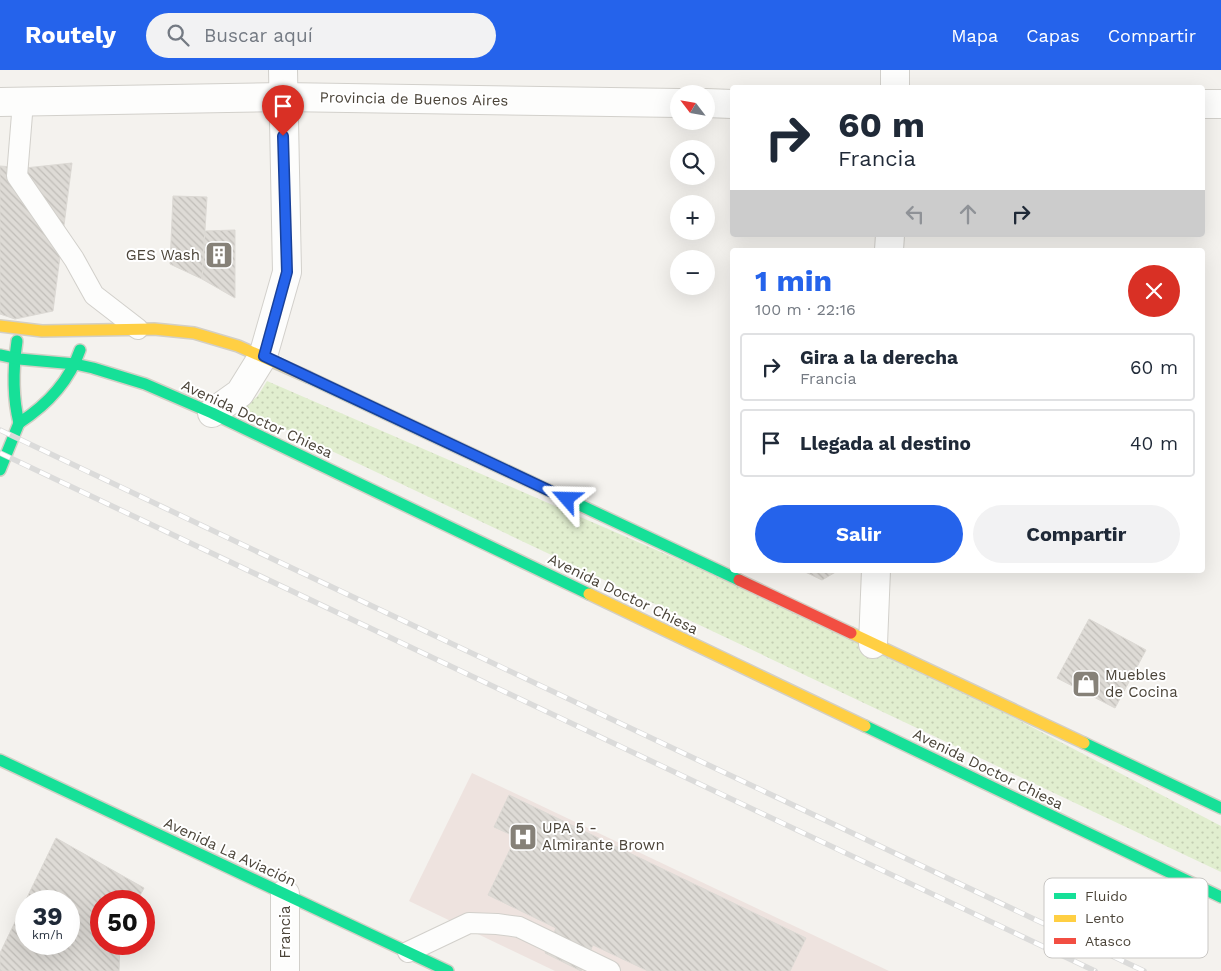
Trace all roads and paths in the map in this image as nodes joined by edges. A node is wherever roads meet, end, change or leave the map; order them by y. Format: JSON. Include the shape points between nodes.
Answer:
{"nodes":[{"id":1,"x":283,"y":70,"type":"edge"},
{"id":2,"x":895,"y":70,"type":"edge"},
{"id":3,"x":895,"y":85,"type":"edge"},
{"id":4,"x":282,"y":97,"type":"junction"},
{"id":5,"x":11,"y":102,"type":"edge"},
{"id":6,"x":670,"y":103,"type":"edge"},
{"id":7,"x":715,"y":103,"type":"edge"},
{"id":8,"x":730,"y":104,"type":"edge"},
{"id":9,"x":1205,"y":104,"type":"edge"},
{"id":10,"x":1221,"y":104,"type":"edge"},
{"id":11,"x":0,"y":326,"type":"edge"},
{"id":12,"x":138,"y":329,"type":"junction"},
{"id":13,"x":20,"y":330,"type":"junction"},
{"id":14,"x":86,"y":331,"type":"junction"},
{"id":15,"x":0,"y":355,"type":"edge"},
{"id":16,"x":264,"y":356,"type":"junction"},
{"id":17,"x":14,"y":360,"type":"junction"},
{"id":18,"x":76,"y":364,"type":"junction"},
{"id":19,"x":212,"y":413,"type":"junction"},
{"id":20,"x":19,"y":423,"type":"junction"},
{"id":21,"x":0,"y":470,"type":"edge"},
{"id":22,"x":876,"y":573,"type":"edge"},
{"id":23,"x":873,"y":644,"type":"junction"},
{"id":24,"x":0,"y":760,"type":"edge"},
{"id":25,"x":1221,"y":808,"type":"edge"},
{"id":26,"x":1181,"y":878,"type":"edge"},
{"id":27,"x":1208,"y":891,"type":"edge"},
{"id":28,"x":285,"y":894,"type":"junction"},
{"id":29,"x":1221,"y":897,"type":"edge"},
{"id":30,"x":408,"y":952,"type":"junction"},
{"id":31,"x":285,"y":971,"type":"edge"},
{"id":32,"x":448,"y":971,"type":"edge"},
{"id":33,"x":610,"y":971,"type":"edge"}],
"edges":[{"from":1,"to":4,"type":"street"},
{"from":2,"to":3,"type":"street"},
{"from":4,"to":5,"type":"street","name":"Provincia de Buenos Aires"},
{"from":4,"to":6,"type":"street","name":"Provincia de Buenos Aires"},
{"from":4,"to":16,"type":"street","via":[[287,272]]},
{"from":5,"to":12,"type":"lane","via":[[17,176],[74,259],[94,295]]},
{"from":7,"to":8,"type":"street"},
{"from":9,"to":10,"type":"street"},
{"from":11,"to":13,"type":"main road"},
{"from":12,"to":14,"type":"main road"},
{"from":12,"to":16,"type":"main road","via":[[177,330],[215,337]]},
{"from":13,"to":14,"type":"main road"},
{"from":13,"to":17,"type":"main road"},
{"from":14,"to":18,"type":"main road"},
{"from":15,"to":17,"type":"main road","name":"Avenida Doctor Chiesa"},
{"from":16,"to":19,"type":"street","via":[[240,392]]},
{"from":16,"to":23,"type":"main road"},
{"from":17,"to":18,"type":"main road","name":"Avenida Doctor Chiesa"},
{"from":17,"to":20,"type":"main road","via":[[14,403]]},
{"from":18,"to":19,"type":"main road","name":"Avenida Doctor Chiesa","via":[[132,379]]},
{"from":18,"to":20,"type":"main road","via":[[44,406]]},
{"from":19,"to":26,"type":"main road","name":"Avenida Doctor Chiesa"},
{"from":20,"to":21,"type":"main road"},
{"from":22,"to":23,"type":"street"},
{"from":23,"to":25,"type":"main road"},
{"from":24,"to":28,"type":"main road","name":"Avenida La Aviación"},
{"from":27,"to":29,"type":"main road","name":"Avenida Doctor Chiesa"},
{"from":28,"to":30,"type":"main road","name":"Avenida La Aviación"},
{"from":28,"to":31,"type":"street","name":"Francia"},
{"from":30,"to":32,"type":"main road","name":"Avenida La Aviación"},
{"from":30,"to":33,"type":"lane","via":[[469,923],[497,924],[519,927]]}]}
